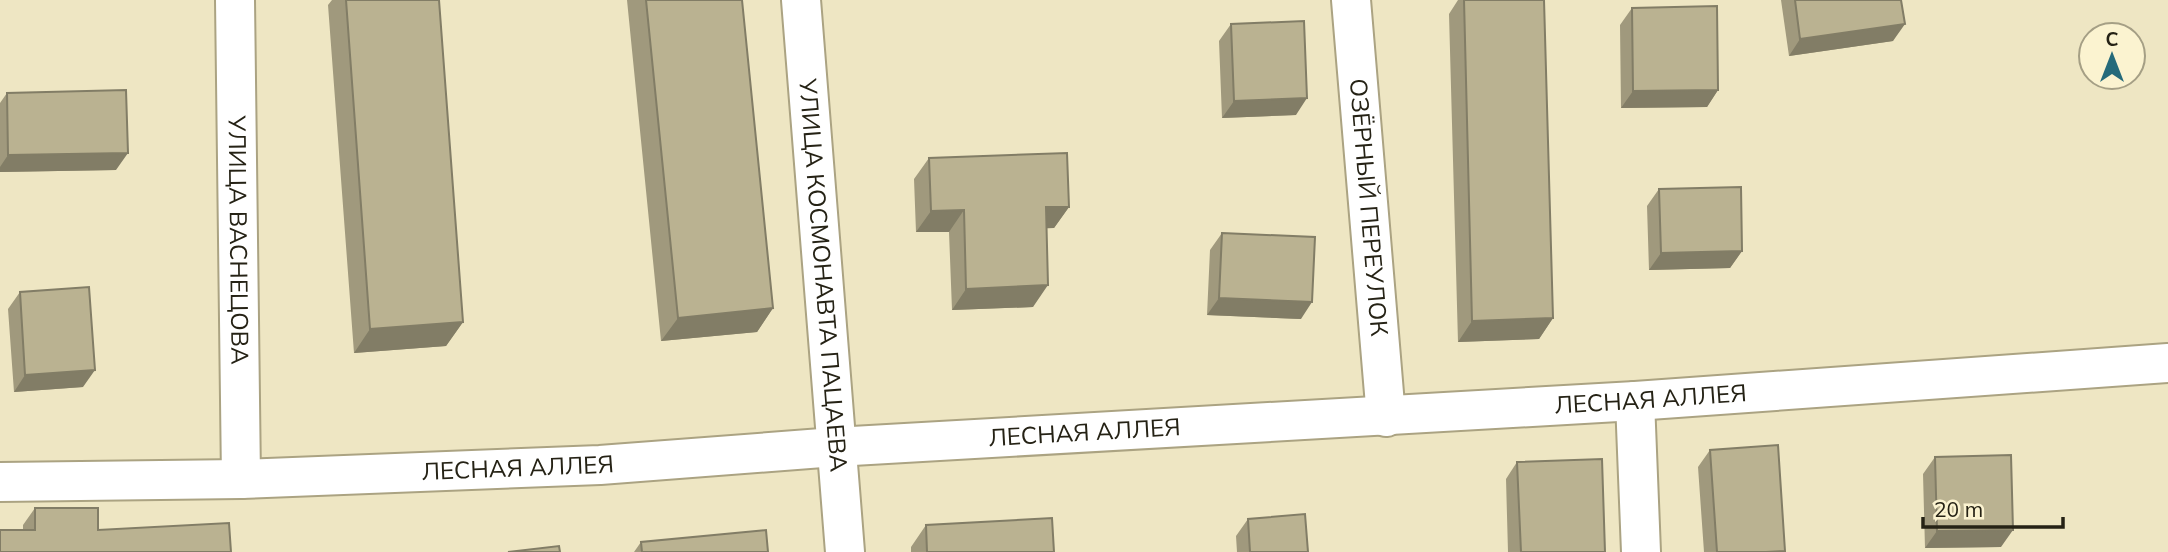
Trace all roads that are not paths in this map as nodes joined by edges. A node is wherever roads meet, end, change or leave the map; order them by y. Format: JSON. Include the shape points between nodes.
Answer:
{"nodes":[{"id":1,"x":234,"y":0,"type":"edge"},
{"id":2,"x":802,"y":0,"type":"edge"},
{"id":3,"x":1350,"y":0,"type":"edge"},
{"id":4,"x":2168,"y":363,"type":"edge"},
{"id":5,"x":1635,"y":401,"type":"junction"},
{"id":6,"x":1386,"y":417,"type":"junction"},
{"id":7,"x":835,"y":447,"type":"junction"},
{"id":8,"x":241,"y":478,"type":"junction"},
{"id":9,"x":0,"y":482,"type":"edge"},
{"id":10,"x":845,"y":552,"type":"edge"},
{"id":11,"x":1641,"y":552,"type":"edge"}],
"edges":[{"from":1,"to":8,"type":"street","name":"УЛИЦА ВАСНЕЦОВА"},
{"from":2,"to":7,"type":"street","name":"УЛИЦА КОСМОНАВТА ПАЦАЕВА"},
{"from":3,"to":6,"type":"street","name":"ОЗЁРНЫЙ ПЕРЕУЛОК"},
{"from":4,"to":5,"type":"street","name":"ЛЕСНАЯ АЛЛЕЯ"},
{"from":5,"to":6,"type":"street","name":"ЛЕСНАЯ АЛЛЕЯ"},
{"from":5,"to":11,"type":"street"},
{"from":6,"to":7,"type":"street","name":"ЛЕСНАЯ АЛЛЕЯ"},
{"from":7,"to":8,"type":"street","name":"ЛЕСНАЯ АЛЛЕЯ","via":[[600,465]]},
{"from":7,"to":10,"type":"street","name":"УЛИЦА КОСМОНАВТА ПАЦАЕВА"},
{"from":8,"to":9,"type":"street","name":"ЛЕСНАЯ АЛЛЕЯ"}]}
